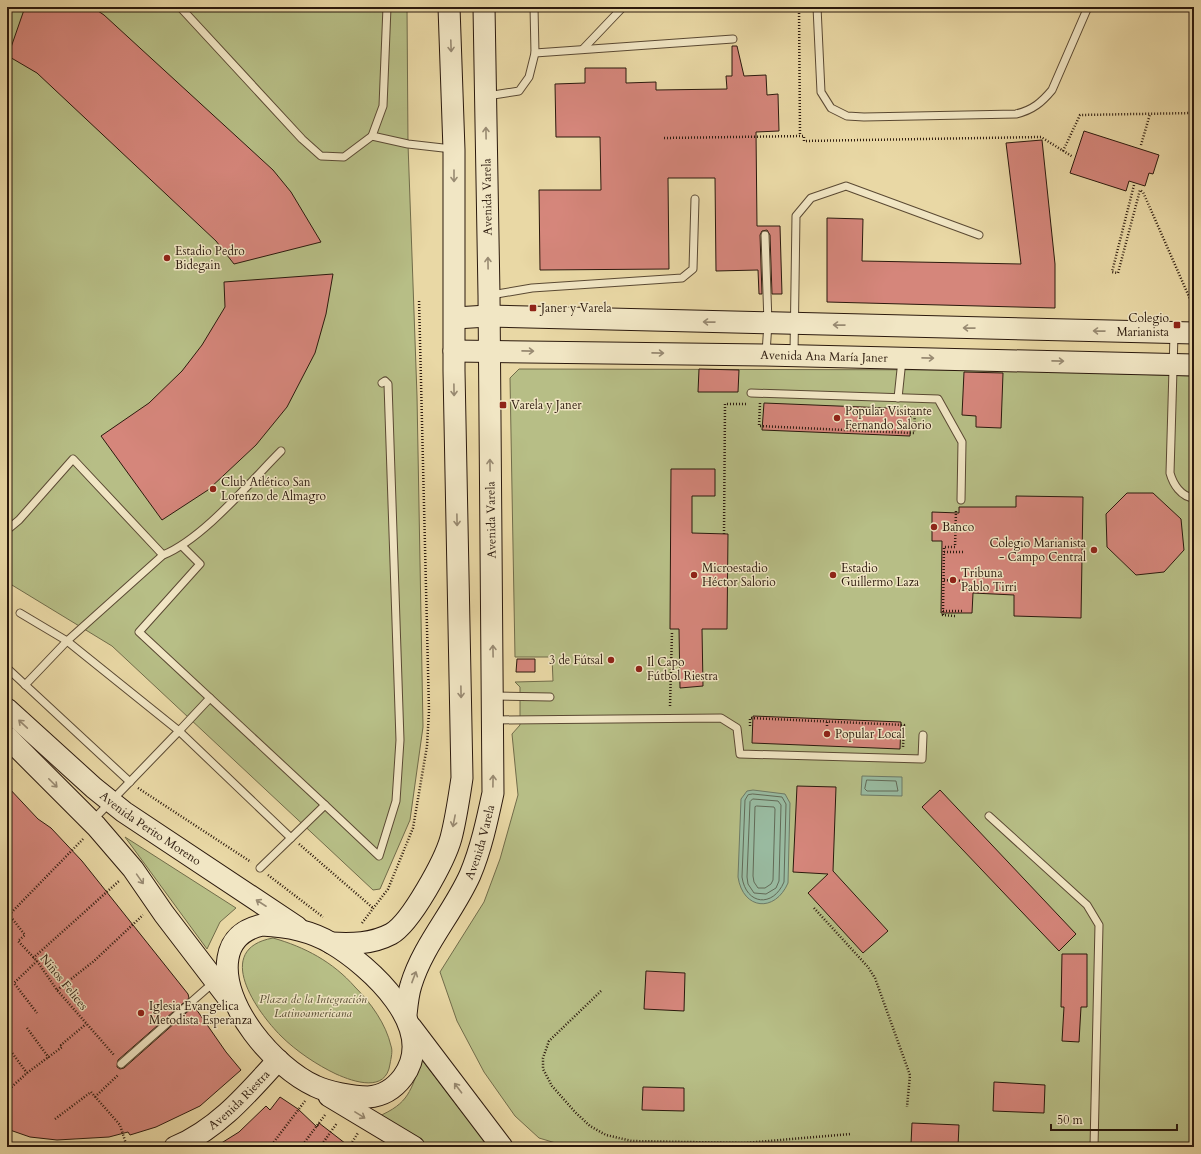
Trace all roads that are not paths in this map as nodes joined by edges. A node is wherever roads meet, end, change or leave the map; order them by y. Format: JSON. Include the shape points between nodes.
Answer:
{"nodes":[{"id":1,"x":180,"y":7,"type":"edge"},
{"id":2,"x":387,"y":7,"type":"edge"},
{"id":3,"x":450,"y":7,"type":"edge"},
{"id":4,"x":484,"y":7,"type":"edge"},
{"id":5,"x":534,"y":7,"type":"edge"},
{"id":6,"x":623,"y":7,"type":"edge"},
{"id":7,"x":817,"y":7,"type":"edge"},
{"id":8,"x":1088,"y":7,"type":"edge"},
{"id":9,"x":733,"y":39,"type":"dead end"},
{"id":10,"x":583,"y":49,"type":"junction"},
{"id":11,"x":535,"y":53,"type":"junction"},
{"id":12,"x":485,"y":96,"type":"junction"},
{"id":13,"x":372,"y":136,"type":"junction"},
{"id":14,"x":454,"y":150,"type":"junction"},
{"id":15,"x":695,"y":199,"type":"dead end"},
{"id":16,"x":765,"y":235,"type":"dead end"},
{"id":17,"x":979,"y":235,"type":"dead end"},
{"id":18,"x":489,"y":295,"type":"junction"},
{"id":19,"x":488,"y":316,"type":"junction"},
{"id":20,"x":455,"y":318,"type":"junction"},
{"id":21,"x":768,"y":323,"type":"junction"},
{"id":22,"x":794,"y":324,"type":"junction"},
{"id":23,"x":1007,"y":329,"type":"junction"},
{"id":24,"x":1174,"y":333,"type":"junction"},
{"id":25,"x":1194,"y":334,"type":"edge"},
{"id":26,"x":454,"y":351,"type":"junction"},
{"id":27,"x":489,"y":351,"type":"junction"},
{"id":28,"x":765,"y":355,"type":"junction"},
{"id":29,"x":794,"y":356,"type":"junction"},
{"id":30,"x":902,"y":357,"type":"junction"},
{"id":31,"x":998,"y":360,"type":"junction"},
{"id":32,"x":1173,"y":364,"type":"junction"},
{"id":33,"x":1194,"y":365,"type":"edge"},
{"id":34,"x":382,"y":383,"type":"dead end"},
{"id":35,"x":751,"y":393,"type":"road end"},
{"id":36,"x":898,"y":398,"type":"junction"},
{"id":37,"x":281,"y":451,"type":"dead end"},
{"id":38,"x":1194,"y":498,"type":"edge"},
{"id":39,"x":961,"y":500,"type":"road end"},
{"id":40,"x":7,"y":530,"type":"edge"},
{"id":41,"x":182,"y":546,"type":"junction"},
{"id":42,"x":163,"y":555,"type":"junction"},
{"id":43,"x":20,"y":613,"type":"dead end"},
{"id":44,"x":67,"y":641,"type":"junction"},
{"id":45,"x":7,"y":668,"type":"edge"},
{"id":46,"x":25,"y":685,"type":"junction"},
{"id":47,"x":494,"y":696,"type":"junction"},
{"id":48,"x":550,"y":697,"type":"dead end"},
{"id":49,"x":210,"y":698,"type":"junction"},
{"id":50,"x":7,"y":709,"type":"edge"},
{"id":51,"x":494,"y":720,"type":"junction"},
{"id":52,"x":180,"y":731,"type":"junction"},
{"id":53,"x":923,"y":735,"type":"dead end"},
{"id":54,"x":7,"y":737,"type":"edge"},
{"id":55,"x":130,"y":782,"type":"junction"},
{"id":56,"x":111,"y":802,"type":"junction"},
{"id":57,"x":325,"y":805,"type":"junction"},
{"id":58,"x":989,"y":816,"type":"dead end"},
{"id":59,"x":94,"y":824,"type":"junction"},
{"id":60,"x":291,"y":838,"type":"junction"},
{"id":61,"x":260,"y":868,"type":"road end"},
{"id":62,"x":306,"y":932,"type":"junction"},
{"id":63,"x":331,"y":943,"type":"junction"},
{"id":64,"x":215,"y":981,"type":"junction"},
{"id":65,"x":238,"y":1010,"type":"junction"},
{"id":66,"x":409,"y":1021,"type":"junction"},
{"id":67,"x":278,"y":1060,"type":"junction"},
{"id":68,"x":121,"y":1064,"type":"road end"},
{"id":69,"x":315,"y":1087,"type":"junction"},
{"id":70,"x":482,"y":1119,"type":"junction"},
{"id":71,"x":175,"y":1147,"type":"edge"},
{"id":72,"x":414,"y":1147,"type":"edge"},
{"id":73,"x":502,"y":1147,"type":"edge"},
{"id":74,"x":516,"y":1147,"type":"edge"},
{"id":75,"x":1094,"y":1147,"type":"edge"}],
"edges":[{"from":1,"to":13,"type":"lane","via":[[302,139],[322,156],[344,157]]},
{"from":2,"to":13,"type":"lane","via":[[383,106]]},
{"from":3,"to":14,"type":"main road","one_way":true},
{"from":4,"to":12,"type":"main road","name":"Avenida Varela"},
{"from":5,"to":11,"type":"lane"},
{"from":6,"to":10,"type":"lane"},
{"from":7,"to":8,"type":"lane","via":[[821,92],[831,108],[847,116],[864,117],[1016,114],[1029,111],[1043,101],[1052,90]]},
{"from":9,"to":10,"type":"lane"},
{"from":10,"to":11,"type":"lane"},
{"from":11,"to":12,"type":"lane","via":[[529,77],[519,91]]},
{"from":18,"to":12,"type":"main road","name":"Avenida Varela","one_way":true},
{"from":13,"to":14,"type":"lane"},
{"from":14,"to":20,"type":"main road","one_way":true},
{"from":15,"to":18,"type":"lane","via":[[692,269],[682,278],[532,288]]},
{"from":16,"to":21,"type":"lane"},
{"from":17,"to":22,"type":"lane","via":[[846,186],[811,198],[796,216]]},
{"from":18,"to":19,"type":"main road","name":"Avenida Varela"},
{"from":19,"to":20,"type":"main road"},
{"from":21,"to":19,"type":"main road","one_way":true},
{"from":19,"to":27,"type":"main road","name":"Avenida Varela"},
{"from":20,"to":26,"type":"main road"},
{"from":21,"to":22,"type":"main road"},
{"from":21,"to":28,"type":"lane"},
{"from":23,"to":22,"type":"main road","one_way":true},
{"from":22,"to":29,"type":"lane"},
{"from":24,"to":23,"type":"main road","one_way":true},
{"from":23,"to":31,"type":"main road","via":[[1014,343],[1006,356]]},
{"from":24,"to":25,"type":"main road"},
{"from":24,"to":32,"type":"lane"},
{"from":26,"to":27,"type":"main road","name":"Avenida Ana María Janer"},
{"from":26,"to":63,"type":"main road","one_way":true,"via":[[462,778],[450,840],[427,890],[411,915],[392,933],[368,943]]},
{"from":27,"to":28,"type":"main road","name":"Avenida Ana María Janer","one_way":true},
{"from":47,"to":27,"type":"main road","name":"Avenida Varela","one_way":true},
{"from":28,"to":29,"type":"main road","name":"Avenida Ana María Janer"},
{"from":29,"to":30,"type":"main road","name":"Avenida Ana María Janer"},
{"from":30,"to":31,"type":"main road","name":"Avenida Ana María Janer","one_way":true},
{"from":30,"to":36,"type":"lane"},
{"from":31,"to":32,"type":"main road","name":"Avenida Ana María Janer","one_way":true},
{"from":32,"to":33,"type":"main road","name":"Avenida Ana María Janer"},
{"from":32,"to":38,"type":"lane","via":[[1170,473],[1173,483],[1181,492]]},
{"from":34,"to":57,"type":"lane","via":[[385,381],[388,384],[400,740],[396,801],[379,856]]},
{"from":35,"to":36,"type":"lane"},
{"from":36,"to":39,"type":"lane","via":[[938,399],[962,442]]},
{"from":37,"to":41,"type":"lane","via":[[218,515]]},
{"from":40,"to":42,"type":"lane","via":[[73,459]]},
{"from":41,"to":42,"type":"lane"},
{"from":41,"to":49,"type":"lane","via":[[200,564],[139,632]]},
{"from":42,"to":44,"type":"lane"},
{"from":43,"to":44,"type":"lane"},
{"from":44,"to":46,"type":"lane"},
{"from":44,"to":52,"type":"lane"},
{"from":45,"to":46,"type":"lane"},
{"from":46,"to":55,"type":"lane"},
{"from":47,"to":48,"type":"lane"},
{"from":47,"to":51,"type":"main road","name":"Avenida Varela"},
{"from":49,"to":52,"type":"lane"},
{"from":49,"to":57,"type":"lane"},
{"from":56,"to":50,"type":"main road","name":"Avenida Perito Moreno","one_way":true},
{"from":51,"to":53,"type":"lane","via":[[721,718],[737,728],[740,754],[922,758]]},
{"from":66,"to":51,"type":"main road","name":"Avenida Varela","one_way":true,"via":[[410,986],[470,875],[485,830],[493,793]]},
{"from":52,"to":55,"type":"lane"},
{"from":52,"to":60,"type":"lane"},
{"from":54,"to":59,"type":"main road","one_way":true},
{"from":55,"to":56,"type":"lane"},
{"from":56,"to":59,"type":"lane"},
{"from":62,"to":56,"type":"main road","name":"Avenida Perito Moreno","one_way":true,"via":[[152,832]]},
{"from":57,"to":60,"type":"lane"},
{"from":58,"to":75,"type":"lane","via":[[1087,905],[1099,925]]},
{"from":59,"to":64,"type":"main road","one_way":true,"via":[[133,868]]},
{"from":60,"to":61,"type":"lane"},
{"from":62,"to":63,"type":"main road"},
{"from":62,"to":65,"type":"main road","via":[[262,925],[238,936],[231,945],[226,968]]},
{"from":63,"to":66,"type":"main road","via":[[384,986]]},
{"from":64,"to":65,"type":"main road"},
{"from":64,"to":68,"type":"lane"},
{"from":65,"to":67,"type":"main road"},
{"from":66,"to":69,"type":"main road","via":[[414,1048],[410,1064],[405,1075],[391,1090],[383,1094],[358,1097]]},
{"from":70,"to":66,"type":"main road","one_way":true},
{"from":67,"to":69,"type":"main road"},
{"from":67,"to":71,"type":"main road","name":"Avenida Riestra","via":[[237,1106],[186,1143]]},
{"from":69,"to":72,"type":"main road","one_way":true},
{"from":70,"to":73,"type":"main road"},
{"from":70,"to":74,"type":"main road"}]}
